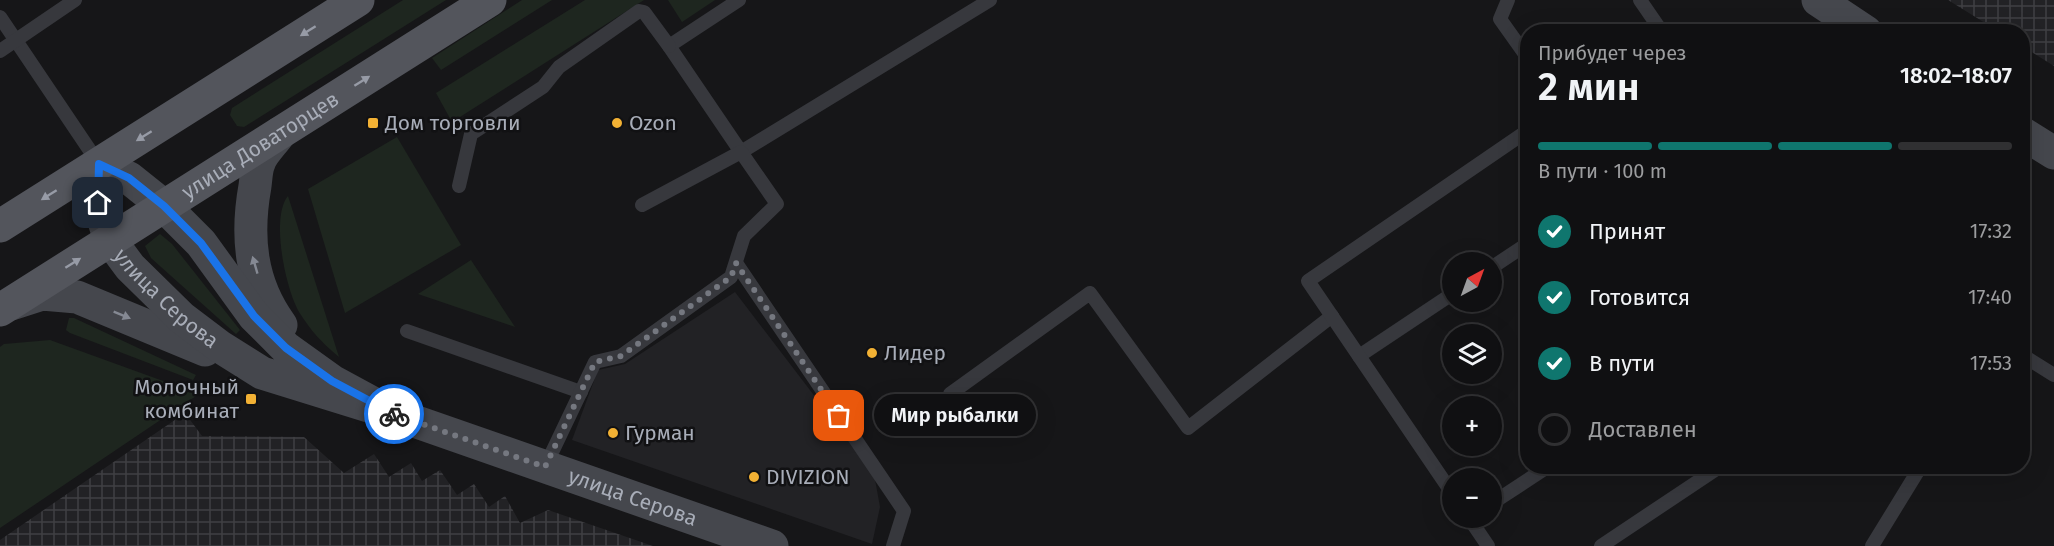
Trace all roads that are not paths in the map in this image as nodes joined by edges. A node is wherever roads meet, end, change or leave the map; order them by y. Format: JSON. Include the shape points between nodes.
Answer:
{"nodes":[{"id":1,"x":75,"y":0,"type":"edge"},
{"id":2,"x":358,"y":0,"type":"edge"},
{"id":3,"x":490,"y":0,"type":"edge"},
{"id":4,"x":739,"y":0,"type":"edge"},
{"id":5,"x":990,"y":0,"type":"edge"},
{"id":6,"x":1508,"y":0,"type":"edge"},
{"id":7,"x":1640,"y":0,"type":"edge"},
{"id":8,"x":1818,"y":0,"type":"edge"},
{"id":9,"x":0,"y":16,"type":"edge"},
{"id":10,"x":1656,"y":24,"type":"edge"},
{"id":11,"x":1854,"y":24,"type":"edge"},
{"id":12,"x":15,"y":41,"type":"junction"},
{"id":13,"x":669,"y":46,"type":"junction"},
{"id":14,"x":1520,"y":47,"type":"edge"},
{"id":15,"x":0,"y":51,"type":"edge"},
{"id":16,"x":280,"y":133,"type":"junction"},
{"id":17,"x":1520,"y":135,"type":"edge"},
{"id":18,"x":2030,"y":138,"type":"edge"},
{"id":19,"x":741,"y":152,"type":"junction"},
{"id":20,"x":2054,"y":153,"type":"edge"},
{"id":21,"x":99,"y":164,"type":"junction"},
{"id":22,"x":459,"y":186,"type":"dead end"},
{"id":23,"x":642,"y":205,"type":"dead end"},
{"id":24,"x":164,"y":206,"type":"junction"},
{"id":25,"x":0,"y":226,"type":"edge"},
{"id":26,"x":110,"y":240,"type":"junction"},
{"id":27,"x":1520,"y":249,"type":"edge"},
{"id":28,"x":1502,"y":261,"type":"edge"},
{"id":29,"x":736,"y":263,"type":"junction"},
{"id":30,"x":1442,"y":301,"type":"edge"},
{"id":31,"x":3,"y":308,"type":"edge"},
{"id":32,"x":1332,"y":316,"type":"junction"},
{"id":33,"x":407,"y":331,"type":"dead end"},
{"id":34,"x":1359,"y":356,"type":"junction"},
{"id":35,"x":2030,"y":360,"type":"edge"},
{"id":36,"x":262,"y":373,"type":"junction"},
{"id":37,"x":2054,"y":375,"type":"edge"},
{"id":38,"x":332,"y":381,"type":"junction"},
{"id":39,"x":581,"y":392,"type":"junction"},
{"id":40,"x":950,"y":394,"type":"dead end"},
{"id":41,"x":391,"y":413,"type":"junction"},
{"id":42,"x":545,"y":467,"type":"junction"},
{"id":43,"x":1537,"y":474,"type":"edge"},
{"id":44,"x":1708,"y":474,"type":"edge"},
{"id":45,"x":1916,"y":474,"type":"edge"},
{"id":46,"x":1442,"y":478,"type":"edge"},
{"id":47,"x":1502,"y":497,"type":"edge"},
{"id":48,"x":1476,"y":528,"type":"edge"},
{"id":49,"x":772,"y":546,"type":"edge"},
{"id":50,"x":893,"y":546,"type":"edge"},
{"id":51,"x":1488,"y":546,"type":"edge"},
{"id":52,"x":1601,"y":546,"type":"edge"},
{"id":53,"x":1872,"y":546,"type":"edge"}],
"edges":[{"from":1,"to":12,"type":"lane"},
{"from":2,"to":21,"type":"main road","one_way":true},
{"from":16,"to":3,"type":"main road","name":"улица Доваторцев","one_way":true},
{"from":4,"to":13,"type":"lane"},
{"from":5,"to":19,"type":"lane"},
{"from":6,"to":14,"type":"lane","via":[[1500,19]]},
{"from":7,"to":10,"type":"lane"},
{"from":8,"to":11,"type":"main road"},
{"from":9,"to":12,"type":"lane"},
{"from":12,"to":15,"type":"lane"},
{"from":12,"to":21,"type":"lane"},
{"from":13,"to":19,"type":"lane"},
{"from":13,"to":22,"type":"lane","via":[[644,12],[639,11],[559,67],[543,87],[471,134]]},
{"from":16,"to":24,"type":"main road","name":"улица Доваторцев"},
{"from":38,"to":16,"type":"main road","name":"улица Серова","one_way":true,"via":[[293,342],[269,308],[253,261],[250,213],[259,162]]},
{"from":17,"to":32,"type":"lane","via":[[1308,281]]},
{"from":18,"to":20,"type":"main road"},
{"from":19,"to":23,"type":"lane"},
{"from":19,"to":29,"type":"lane","via":[[777,204],[744,237]]},
{"from":21,"to":24,"type":"main road","name":"улица Серова","via":[[129,178]]},
{"from":21,"to":25,"type":"main road","one_way":true},
{"from":21,"to":26,"type":"main road","name":"улица Серова","via":[[98,203]]},
{"from":24,"to":26,"type":"main road","name":"улица Доваторцев"},
{"from":24,"to":38,"type":"main road","name":"улица Серова","via":[[201,243],[254,316],[286,348]]},
{"from":31,"to":26,"type":"main road","name":"улица Доваторцев","one_way":true},
{"from":26,"to":36,"type":"main road","name":"улица Серова","via":[[130,267],[182,318]]},
{"from":27,"to":28,"type":"lane"},
{"from":29,"to":39,"type":"lane","via":[[731,277],[621,356],[595,362]]},
{"from":29,"to":50,"type":"lane","via":[[904,511]]},
{"from":30,"to":34,"type":"lane"},
{"from":31,"to":36,"type":"main road","name":"улица Серова","one_way":true,"via":[[42,294],[77,297]]},
{"from":32,"to":34,"type":"lane"},
{"from":32,"to":40,"type":"lane","via":[[1188,428],[1090,293]]},
{"from":33,"to":39,"type":"lane"},
{"from":34,"to":46,"type":"lane"},
{"from":35,"to":37,"type":"lane"},
{"from":36,"to":41,"type":"main road","name":"улица Серова"},
{"from":38,"to":41,"type":"main road","name":"улица Серова"},
{"from":39,"to":42,"type":"lane"},
{"from":41,"to":42,"type":"main road","name":"улица Серова"},
{"from":42,"to":49,"type":"main road","name":"улица Серова"},
{"from":43,"to":47,"type":"lane"},
{"from":44,"to":52,"type":"lane"},
{"from":45,"to":53,"type":"lane"},
{"from":48,"to":51,"type":"lane"}]}
